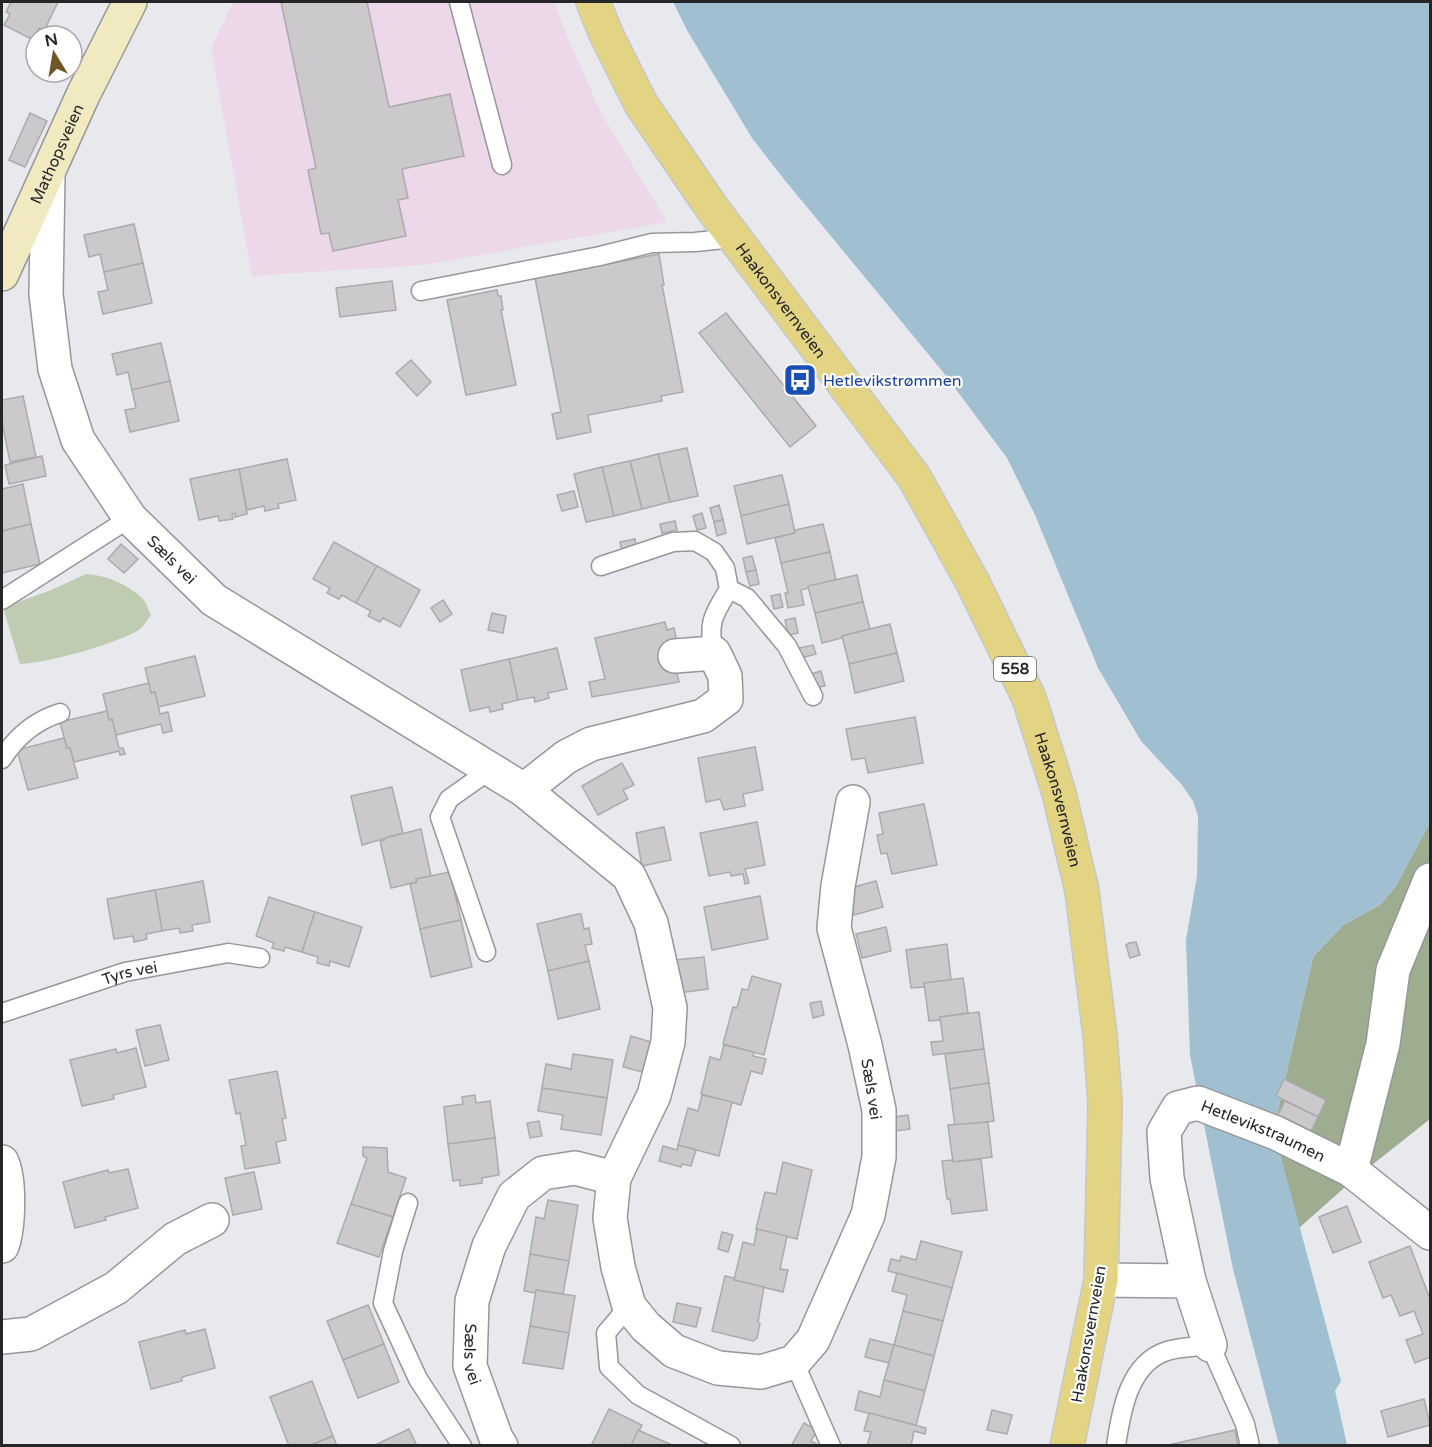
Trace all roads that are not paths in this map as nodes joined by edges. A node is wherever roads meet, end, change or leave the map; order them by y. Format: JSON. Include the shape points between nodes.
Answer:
{"nodes":[{"id":1,"x":130,"y":2,"type":"edge"},
{"id":2,"x":459,"y":2,"type":"edge"},
{"id":3,"x":593,"y":2,"type":"edge"},
{"id":4,"x":502,"y":165,"type":"dead end"},
{"id":5,"x":48,"y":175,"type":"junction"},
{"id":6,"x":734,"y":238,"type":"junction"},
{"id":7,"x":2,"y":274,"type":"edge"},
{"id":8,"x":421,"y":291,"type":"dead end"},
{"id":9,"x":130,"y":518,"type":"junction"},
{"id":10,"x":602,"y":566,"type":"dead end"},
{"id":11,"x":729,"y":589,"type":"junction"},
{"id":12,"x":2,"y":600,"type":"edge"},
{"id":13,"x":714,"y":653,"type":"junction"},
{"id":14,"x":675,"y":656,"type":"dead end"},
{"id":15,"x":813,"y":696,"type":"dead end"},
{"id":16,"x":60,"y":712,"type":"dead end"},
{"id":17,"x":2,"y":759,"type":"edge"},
{"id":18,"x":490,"y":770,"type":"junction"},
{"id":19,"x":524,"y":790,"type":"junction"},
{"id":20,"x":853,"y":802,"type":"dead end"},
{"id":21,"x":1431,"y":880,"type":"edge"},
{"id":22,"x":486,"y":952,"type":"dead end"},
{"id":23,"x":260,"y":958,"type":"dead end"},
{"id":24,"x":2,"y":1013,"type":"edge"},
{"id":25,"x":2,"y":1162,"type":"edge"},
{"id":26,"x":1351,"y":1170,"type":"junction"},
{"id":27,"x":614,"y":1178,"type":"junction"},
{"id":28,"x":408,"y":1203,"type":"dead end"},
{"id":29,"x":212,"y":1220,"type":"dead end"},
{"id":30,"x":1431,"y":1233,"type":"edge"},
{"id":31,"x":2,"y":1246,"type":"edge"},
{"id":32,"x":1101,"y":1280,"type":"junction"},
{"id":33,"x":1189,"y":1281,"type":"junction"},
{"id":34,"x":629,"y":1306,"type":"junction"},
{"id":35,"x":2,"y":1337,"type":"edge"},
{"id":36,"x":1210,"y":1345,"type":"junction"},
{"id":37,"x":794,"y":1362,"type":"junction"},
{"id":38,"x":462,"y":1446,"type":"edge"},
{"id":39,"x":501,"y":1446,"type":"edge"},
{"id":40,"x":731,"y":1446,"type":"edge"},
{"id":41,"x":831,"y":1446,"type":"edge"},
{"id":42,"x":1067,"y":1446,"type":"edge"},
{"id":43,"x":1116,"y":1446,"type":"edge"},
{"id":44,"x":1250,"y":1446,"type":"edge"}],
"edges":[{"from":1,"to":5,"type":"main road","name":"Mathopsveien"},
{"from":2,"to":4,"type":"lane"},
{"from":3,"to":6,"type":"main road","name":"Haakonsvernveien","number":"558","via":[[641,104]]},
{"from":5,"to":7,"type":"main road","name":"Mathopsveien"},
{"from":5,"to":9,"type":"street","name":"Sæls vei","via":[[46,294],[55,369],[78,440]]},
{"from":6,"to":8,"type":"lane","name":"Haakonsvernveien","via":[[652,243]]},
{"from":6,"to":32,"type":"main road","name":"Haakonsvernveien","number":"558","via":[[914,477],[972,581],[1029,698],[1059,793],[1082,891],[1099,1023],[1105,1102]]},
{"from":9,"to":12,"type":"lane"},
{"from":9,"to":18,"type":"street","name":"Sæls vei","via":[[214,600]]},
{"from":10,"to":11,"type":"lane","via":[[673,542],[695,541],[714,552],[725,568]]},
{"from":11,"to":13,"type":"lane","via":[[714,613],[710,634]]},
{"from":11,"to":15,"type":"lane","via":[[747,598],[787,646]]},
{"from":13,"to":14,"type":"street"},
{"from":13,"to":19,"type":"street","via":[[725,676],[726,699],[703,716],[591,744],[566,757]]},
{"from":16,"to":17,"type":"lane","via":[[35,723]]},
{"from":18,"to":19,"type":"street","name":"Sæls vei"},
{"from":18,"to":22,"type":"lane","via":[[449,799],[440,818]]},
{"from":19,"to":27,"type":"street","name":"Sæls vei","via":[[629,876],[651,923],[670,1008],[668,1042],[654,1095]]},
{"from":20,"to":37,"type":"street","name":"Sæls vei","via":[[834,928],[879,1110],[879,1157],[868,1215],[813,1340]]},
{"from":21,"to":26,"type":"street","via":[[1394,970],[1383,1044]]},
{"from":23,"to":24,"type":"lane","name":"Tyrs vei","via":[[228,953],[125,972]]},
{"from":25,"to":31,"type":"street","via":[[9,1190]]},
{"from":26,"to":30,"type":"street","name":"Hetlevikstraumen"},
{"from":26,"to":33,"type":"street","name":"Hetlevikstraumen","via":[[1276,1133],[1198,1103],[1178,1108],[1164,1132],[1167,1178]]},
{"from":27,"to":34,"type":"street","name":"Sæls vei","via":[[610,1218]]},
{"from":27,"to":39,"type":"street","name":"Sæls vei","via":[[574,1168],[543,1173],[514,1196],[489,1246],[472,1301],[470,1366]]},
{"from":28,"to":38,"type":"lane","via":[[382,1303],[418,1379]]},
{"from":29,"to":35,"type":"street","via":[[175,1239],[116,1288],[31,1334]]},
{"from":32,"to":33,"type":"street"},
{"from":32,"to":42,"type":"main road","name":"Haakonsvernveien","number":"558"},
{"from":33,"to":36,"type":"street","name":"Hetlevikstraumen"},
{"from":34,"to":37,"type":"street","name":"Sæls vei","via":[[674,1351],[718,1368],[761,1372]]},
{"from":34,"to":40,"type":"lane","via":[[606,1333],[609,1367],[638,1395]]},
{"from":36,"to":43,"type":"lane","via":[[1169,1350],[1151,1358],[1134,1379],[1120,1415]]},
{"from":36,"to":44,"type":"lane","name":"Hetlevikstraumen","via":[[1245,1424]]},
{"from":37,"to":41,"type":"lane"}]}
